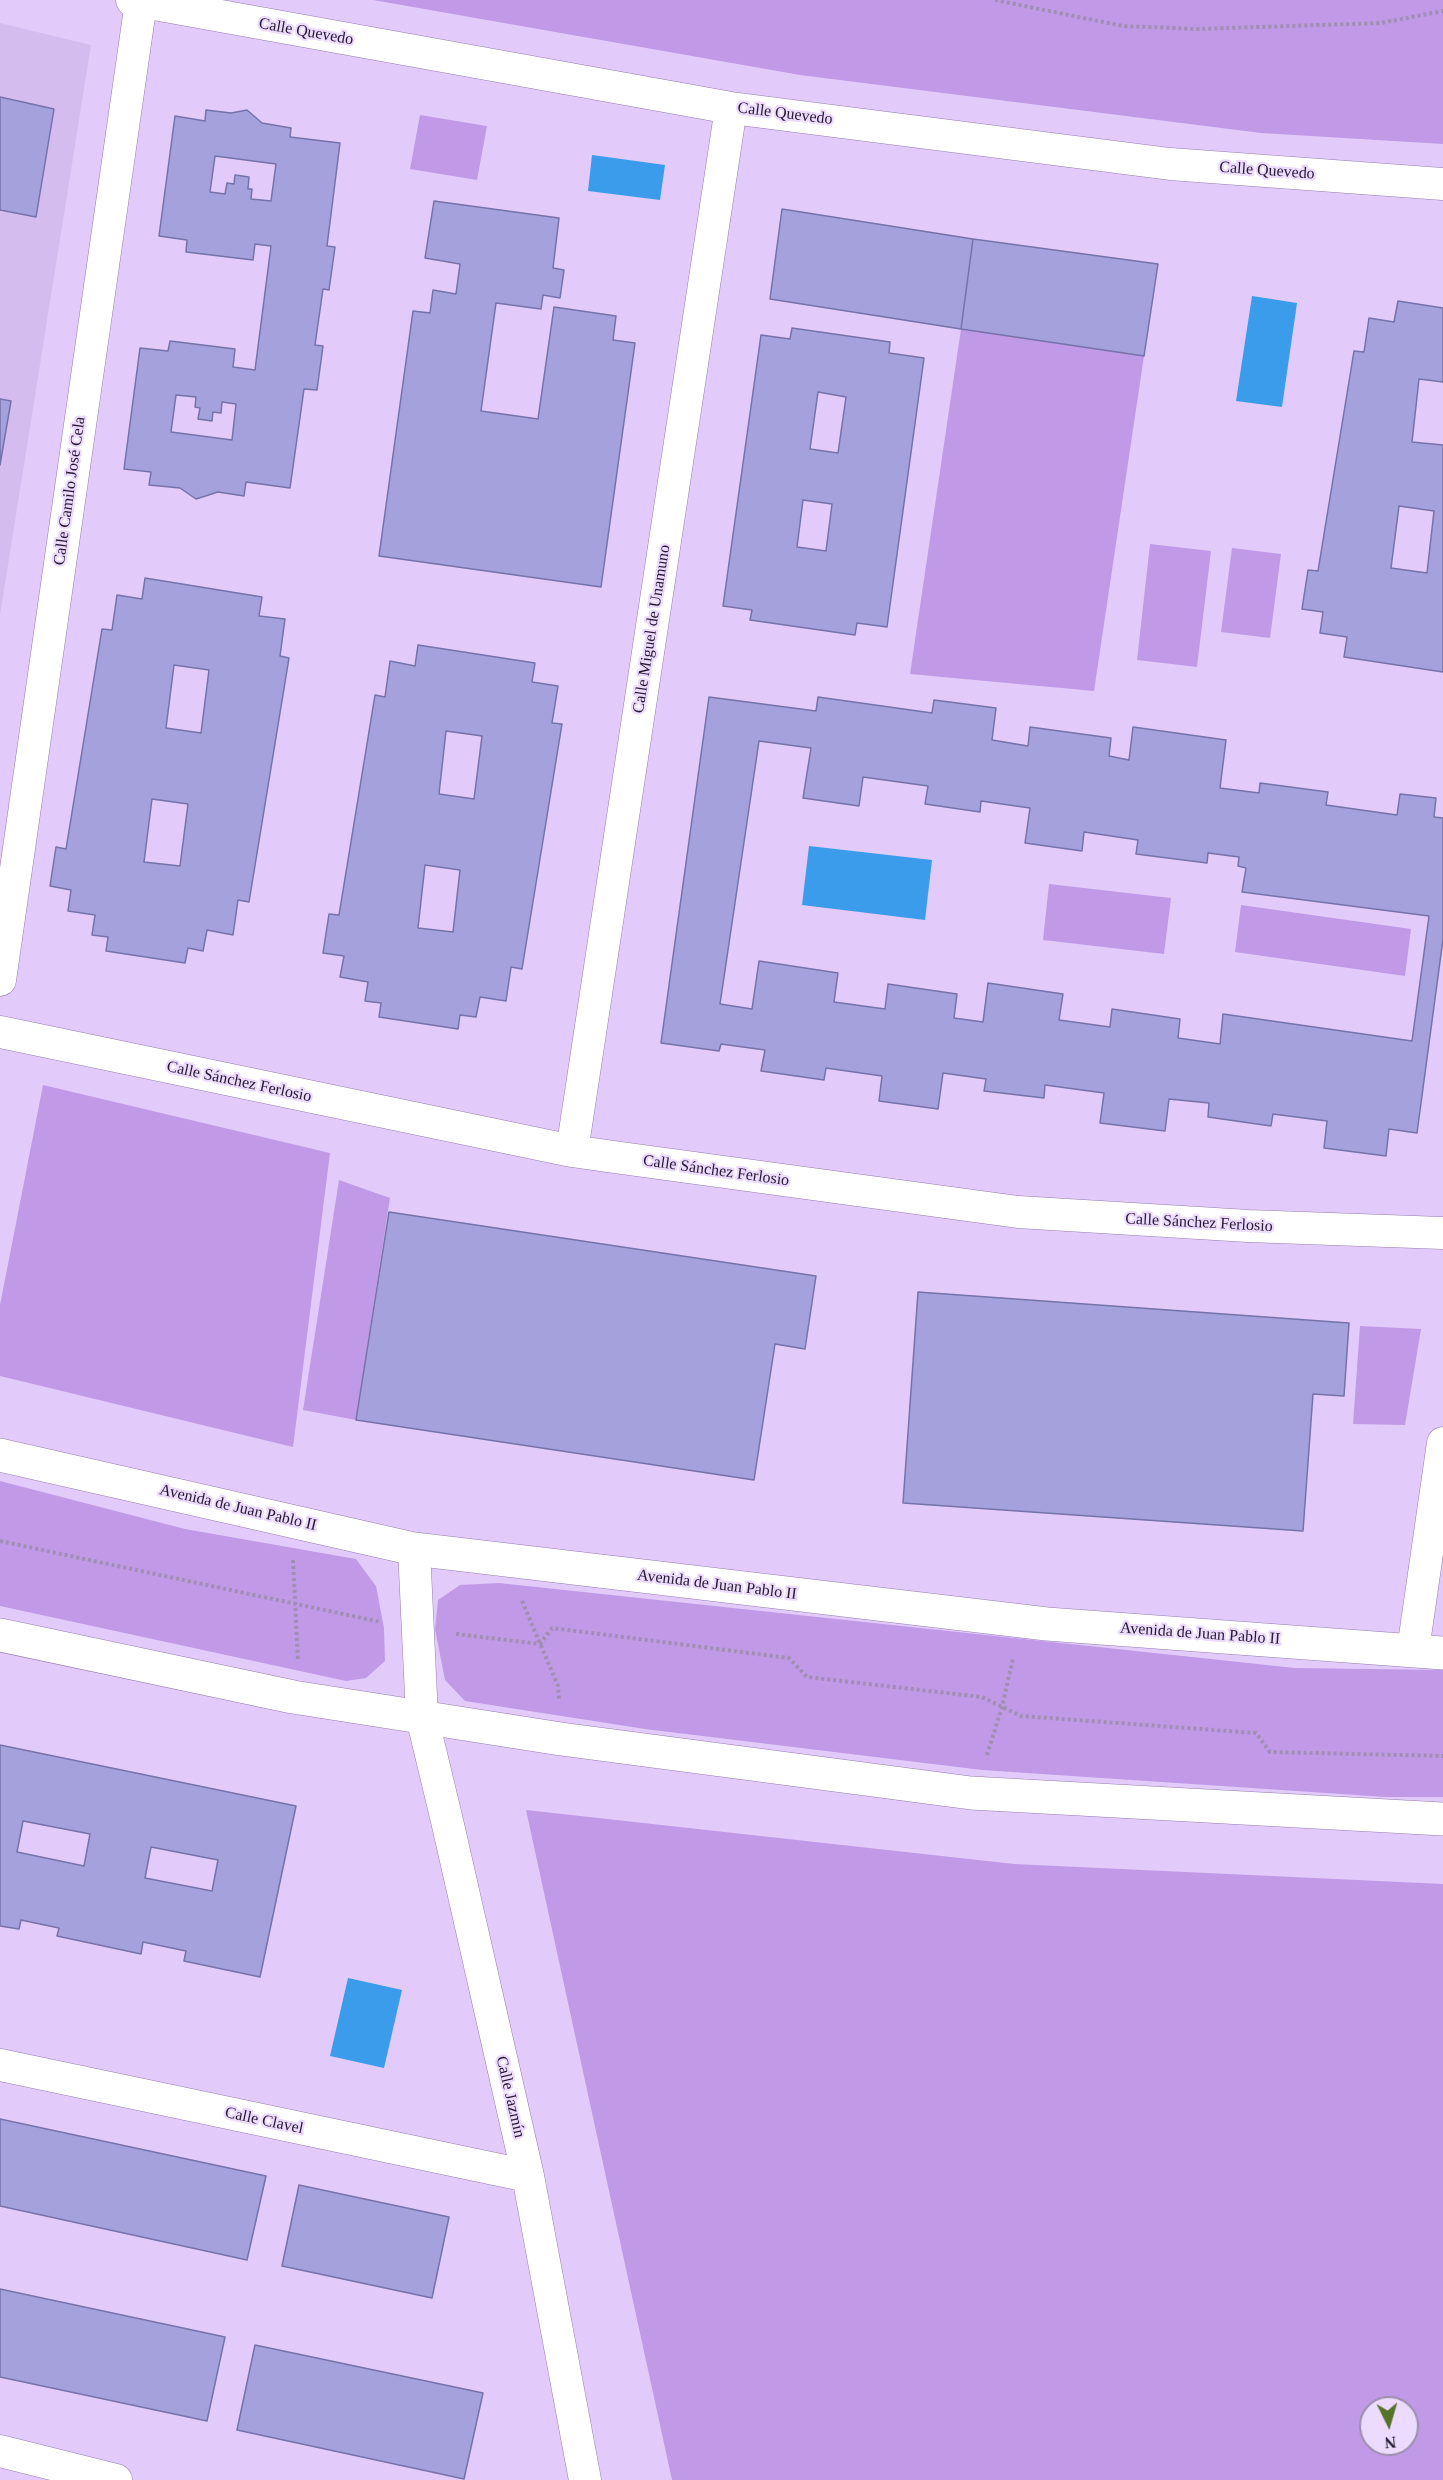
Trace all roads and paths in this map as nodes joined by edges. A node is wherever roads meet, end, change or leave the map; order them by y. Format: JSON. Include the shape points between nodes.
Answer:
{"nodes":[{"id":1,"x":995,"y":0,"type":"edge"},
{"id":2,"x":137,"y":1,"type":"edge"},
{"id":3,"x":1443,"y":11,"type":"edge"},
{"id":4,"x":731,"y":108,"type":"junction"},
{"id":5,"x":1443,"y":184,"type":"edge"},
{"id":6,"x":0,"y":980,"type":"edge"},
{"id":7,"x":0,"y":1032,"type":"edge"},
{"id":8,"x":572,"y":1151,"type":"junction"},
{"id":9,"x":1443,"y":1233,"type":"edge"},
{"id":10,"x":1443,"y":1443,"type":"edge"},
{"id":11,"x":0,"y":1455,"type":"edge"},
{"id":12,"x":300,"y":1521,"type":"junction"},
{"id":13,"x":0,"y":1541,"type":"edge"},
{"id":14,"x":414,"y":1549,"type":"junction"},
{"id":15,"x":514,"y":1560,"type":"junction"},
{"id":16,"x":295,"y":1604,"type":"junction"},
{"id":17,"x":418,"y":1630,"type":"junction"},
{"id":18,"x":0,"y":1635,"type":"edge"},
{"id":19,"x":540,"y":1644,"type":"junction"},
{"id":20,"x":1015,"y":1650,"type":"dead end"},
{"id":21,"x":1428,"y":1651,"type":"edge"},
{"id":22,"x":293,"y":1697,"type":"junction"},
{"id":23,"x":1002,"y":1707,"type":"junction"},
{"id":24,"x":422,"y":1717,"type":"junction"},
{"id":25,"x":561,"y":1739,"type":"junction"},
{"id":26,"x":1443,"y":1755,"type":"edge"},
{"id":27,"x":985,"y":1760,"type":"dead end"},
{"id":28,"x":1443,"y":1819,"type":"edge"},
{"id":29,"x":0,"y":2065,"type":"edge"},
{"id":30,"x":528,"y":2176,"type":"junction"},
{"id":31,"x":0,"y":2451,"type":"edge"},
{"id":32,"x":116,"y":2480,"type":"edge"},
{"id":33,"x":585,"y":2480,"type":"edge"}],
"edges":[{"from":1,"to":3,"type":"path","via":[[1123,26],[1198,29],[1381,23]]},
{"from":2,"to":4,"type":"street","name":"Calle Quevedo"},
{"from":2,"to":6,"type":"street","name":"Calle Camilo José Cela"},
{"from":4,"to":5,"type":"street","name":"Calle Quevedo","via":[[1170,164]]},
{"from":4,"to":8,"type":"street","name":"Calle Miguel de Unamuno"},
{"from":7,"to":8,"type":"street","name":"Calle Sánchez Ferlosio"},
{"from":8,"to":9,"type":"street","name":"Calle Sánchez Ferlosio","via":[[1018,1212]]},
{"from":10,"to":21,"type":"street"},
{"from":11,"to":12,"type":"street","name":"Avenida de Juan Pablo II"},
{"from":12,"to":14,"type":"street","name":"Avenida de Juan Pablo II"},
{"from":12,"to":16,"type":"path","via":[[292,1547]]},
{"from":13,"to":16,"type":"path"},
{"from":14,"to":15,"type":"street","name":"Avenida de Juan Pablo II"},
{"from":14,"to":17,"type":"street","name":"Calle Jazmín"},
{"from":15,"to":19,"type":"path","via":[[522,1600]]},
{"from":15,"to":21,"type":"street","name":"Avenida de Juan Pablo II","via":[[1047,1623]]},
{"from":16,"to":17,"type":"path"},
{"from":16,"to":22,"type":"path","via":[[298,1671]]},
{"from":17,"to":19,"type":"path"},
{"from":17,"to":24,"type":"street","name":"Calle Jazmín"},
{"from":18,"to":22,"type":"street"},
{"from":19,"to":23,"type":"path","via":[[552,1628],[789,1658],[807,1677],[982,1697]]},
{"from":19,"to":25,"type":"path","via":[[558,1686]]},
{"from":20,"to":23,"type":"path"},
{"from":22,"to":24,"type":"street"},
{"from":23,"to":26,"type":"path","via":[[1021,1716],[1256,1733],[1270,1752]]},
{"from":23,"to":27,"type":"path"},
{"from":24,"to":25,"type":"street"},
{"from":24,"to":30,"type":"street","name":"Calle Jazmín"},
{"from":25,"to":28,"type":"street","via":[[971,1793]]},
{"from":29,"to":30,"type":"street","name":"Calle Clavel"},
{"from":30,"to":33,"type":"street","name":"Calle Jazmín"},
{"from":31,"to":32,"type":"street"}]}
